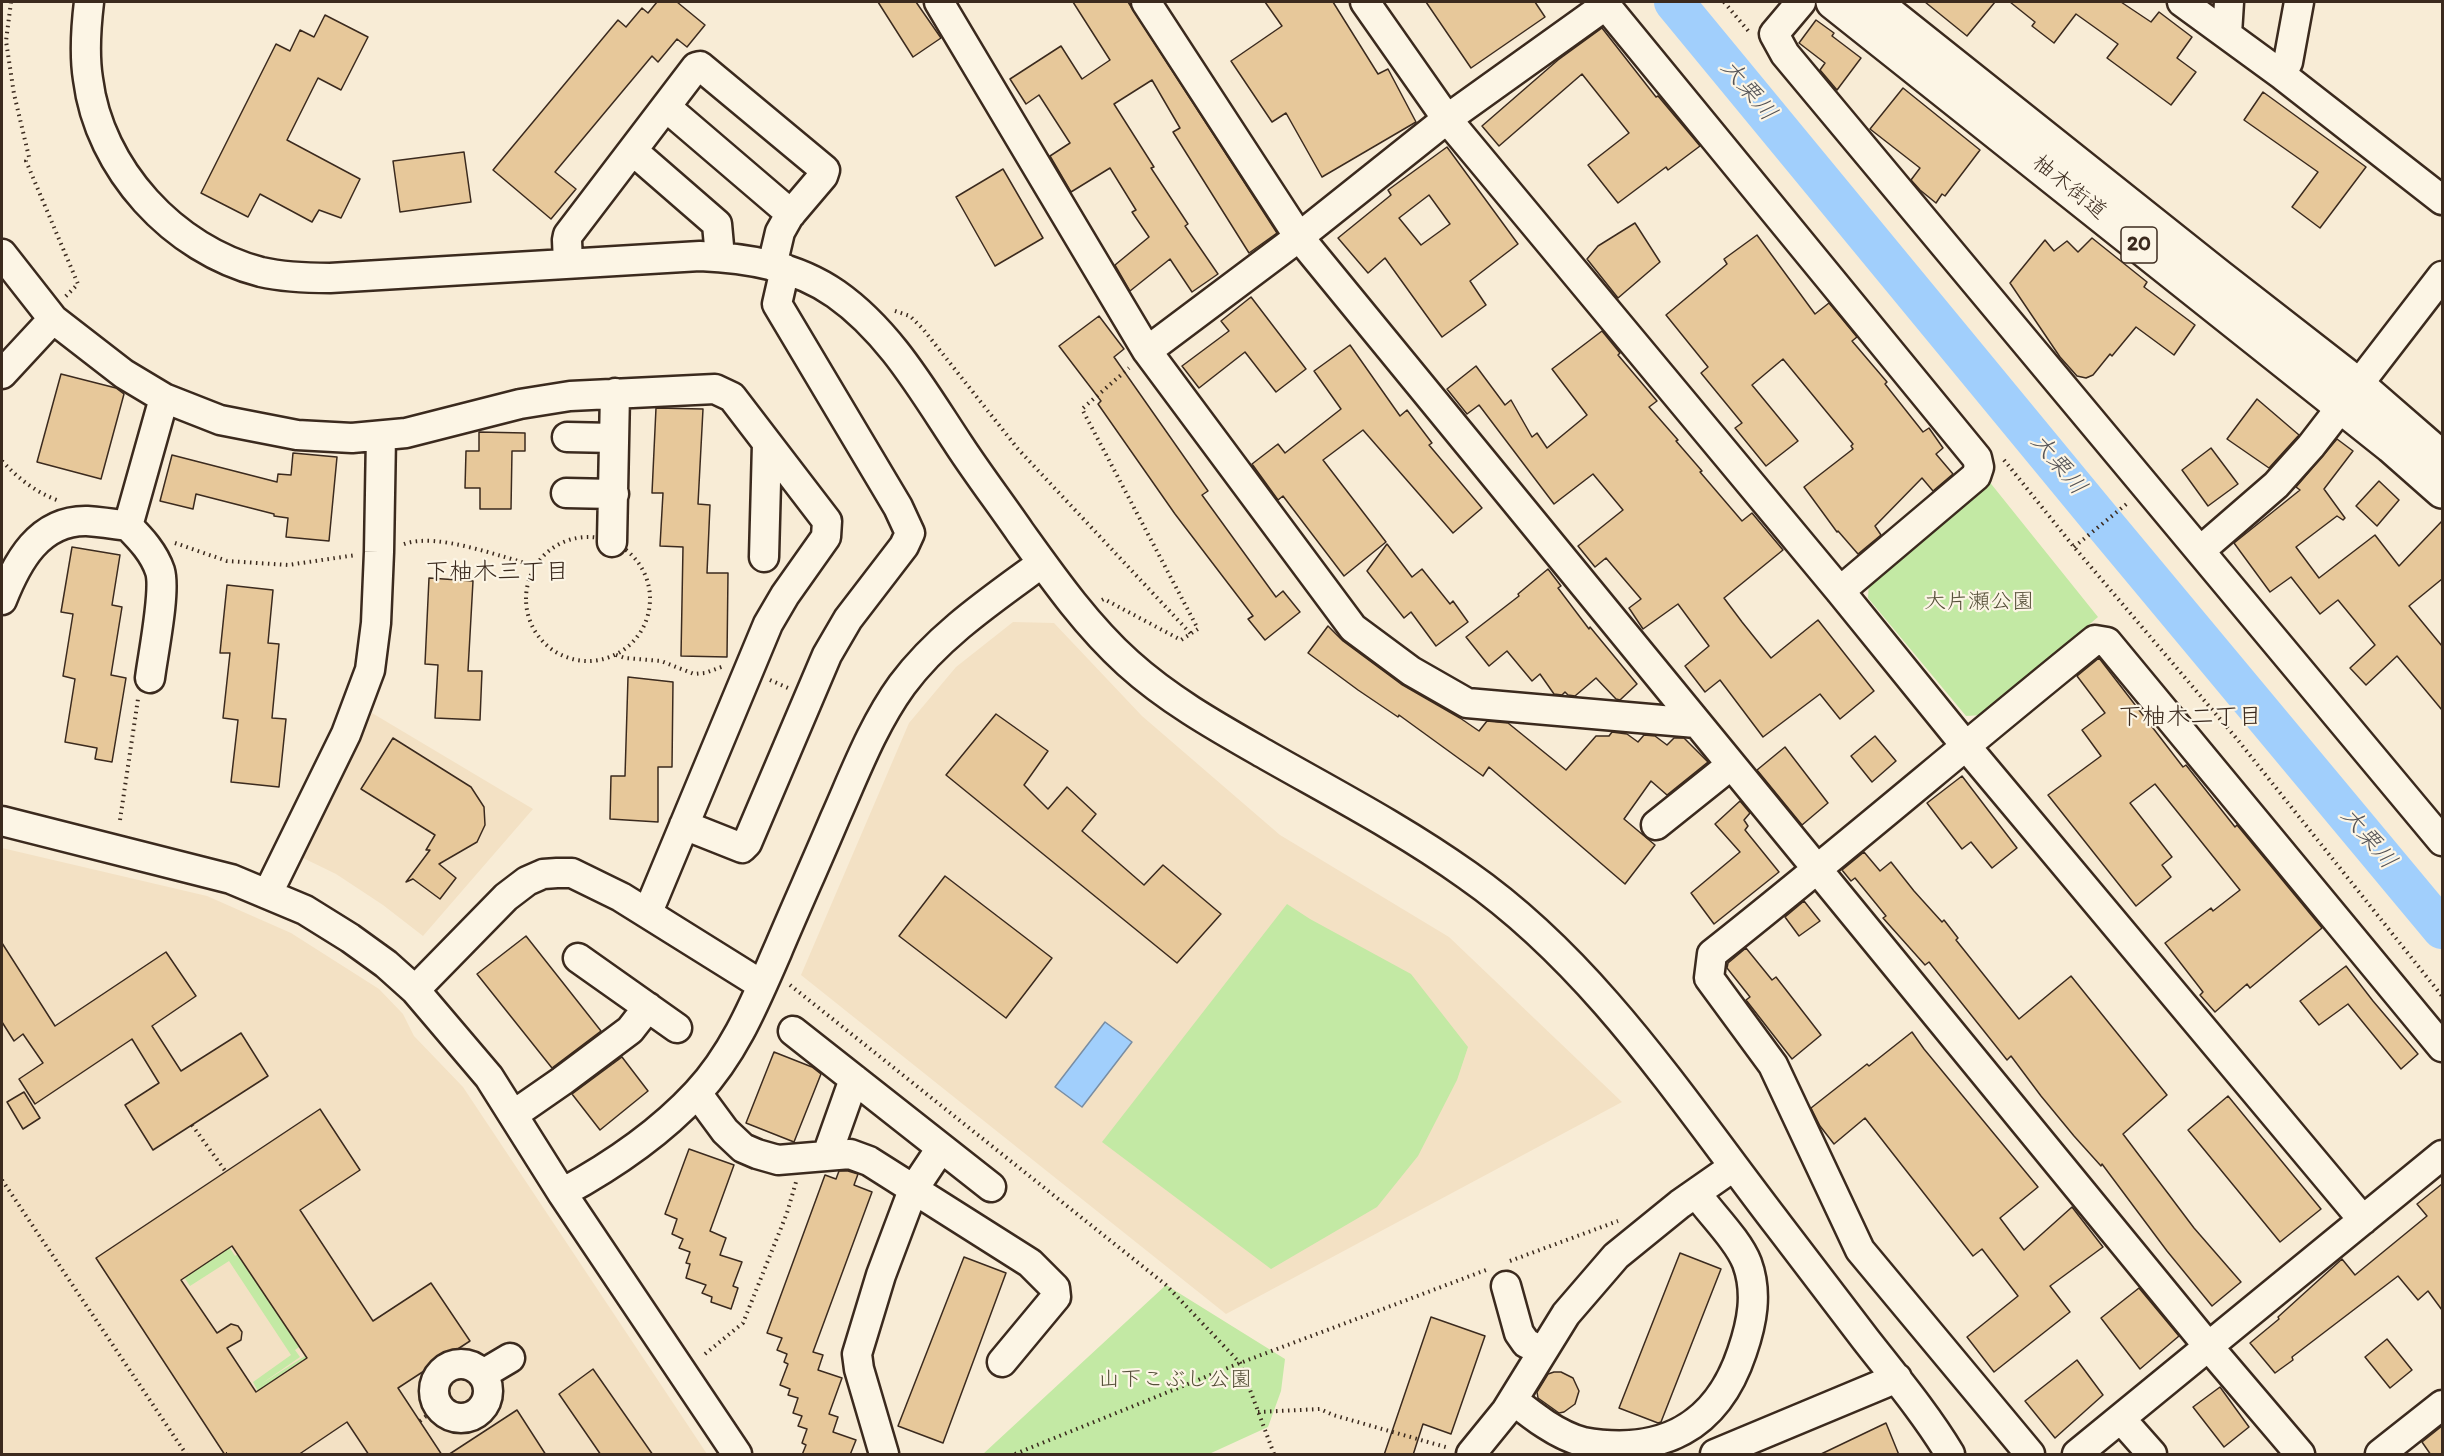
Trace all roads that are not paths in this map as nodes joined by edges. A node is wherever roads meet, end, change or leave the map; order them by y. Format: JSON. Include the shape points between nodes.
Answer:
{"nodes":[{"id":1,"x":89,"y":2,"type":"edge"},
{"id":2,"x":939,"y":2,"type":"edge"},
{"id":3,"x":1146,"y":2,"type":"edge"},
{"id":4,"x":1365,"y":2,"type":"edge"},
{"id":5,"x":1801,"y":2,"type":"edge"},
{"id":6,"x":1833,"y":2,"type":"edge"},
{"id":7,"x":1874,"y":2,"type":"edge"},
{"id":8,"x":2182,"y":2,"type":"edge"},
{"id":9,"x":2229,"y":2,"type":"edge"},
{"id":10,"x":2299,"y":2,"type":"edge"},
{"id":11,"x":1605,"y":3,"type":"edge"},
{"id":12,"x":2227,"y":34,"type":"junction"},
{"id":13,"x":2282,"y":75,"type":"junction"},
{"id":14,"x":666,"y":107,"type":"junction"},
{"id":15,"x":1447,"y":119,"type":"junction"},
{"id":16,"x":633,"y":151,"type":"junction"},
{"id":17,"x":2442,"y":200,"type":"edge"},
{"id":18,"x":791,"y":214,"type":"junction"},
{"id":19,"x":1299,"y":237,"type":"junction"},
{"id":20,"x":2,"y":254,"type":"edge"},
{"id":21,"x":720,"y":257,"type":"junction"},
{"id":22,"x":568,"y":263,"type":"junction"},
{"id":23,"x":778,"y":268,"type":"junction"},
{"id":24,"x":2442,"y":276,"type":"edge"},
{"id":25,"x":51,"y":316,"type":"junction"},
{"id":26,"x":1147,"y":351,"type":"junction"},
{"id":27,"x":2,"y":374,"type":"edge"},
{"id":28,"x":615,"y":393,"type":"junction"},
{"id":29,"x":2350,"y":396,"type":"junction"},
{"id":30,"x":164,"y":398,"type":"junction"},
{"id":31,"x":381,"y":436,"type":"junction"},
{"id":32,"x":567,"y":436,"type":"dead end"},
{"id":33,"x":614,"y":438,"type":"junction"},
{"id":34,"x":767,"y":444,"type":"junction"},
{"id":35,"x":2442,"y":458,"type":"edge"},
{"id":36,"x":2442,"y":491,"type":"edge"},
{"id":37,"x":566,"y":493,"type":"dead end"},
{"id":38,"x":614,"y":494,"type":"junction"},
{"id":39,"x":128,"y":526,"type":"junction"},
{"id":40,"x":612,"y":542,"type":"road end"},
{"id":41,"x":2201,"y":550,"type":"junction"},
{"id":42,"x":764,"y":557,"type":"dead end"},
{"id":43,"x":1042,"y":563,"type":"junction"},
{"id":44,"x":1840,"y":591,"type":"junction"},
{"id":45,"x":2,"y":600,"type":"edge"},
{"id":46,"x":145,"y":683,"type":"road end"},
{"id":47,"x":1696,"y":723,"type":"junction"},
{"id":48,"x":1965,"y":745,"type":"junction"},
{"id":49,"x":1731,"y":765,"type":"junction"},
{"id":50,"x":2,"y":821,"type":"edge"},
{"id":51,"x":684,"y":825,"type":"junction"},
{"id":52,"x":1656,"y":825,"type":"dead end"},
{"id":53,"x":2442,"y":841,"type":"edge"},
{"id":54,"x":1818,"y":870,"type":"junction"},
{"id":55,"x":268,"y":893,"type":"junction"},
{"id":56,"x":648,"y":912,"type":"junction"},
{"id":57,"x":578,"y":958,"type":"dead end"},
{"id":58,"x":773,"y":983,"type":"junction"},
{"id":59,"x":415,"y":990,"type":"junction"},
{"id":60,"x":648,"y":1007,"type":"junction"},
{"id":61,"x":677,"y":1028,"type":"dead end"},
{"id":62,"x":793,"y":1031,"type":"dead end"},
{"id":63,"x":2442,"y":1047,"type":"edge"},
{"id":64,"x":854,"y":1079,"type":"junction"},
{"id":65,"x":697,"y":1093,"type":"junction"},
{"id":66,"x":513,"y":1115,"type":"junction"},
{"id":67,"x":941,"y":1148,"type":"junction"},
{"id":68,"x":827,"y":1155,"type":"junction"},
{"id":69,"x":2442,"y":1155,"type":"edge"},
{"id":70,"x":1733,"y":1167,"type":"junction"},
{"id":71,"x":991,"y":1187,"type":"dead end"},
{"id":72,"x":913,"y":1190,"type":"junction"},
{"id":73,"x":562,"y":1193,"type":"junction"},
{"id":74,"x":1696,"y":1193,"type":"junction"},
{"id":75,"x":2363,"y":1220,"type":"junction"},
{"id":76,"x":1501,"y":1272,"type":"road end"},
{"id":77,"x":2208,"y":1346,"type":"junction"},
{"id":78,"x":1542,"y":1351,"type":"junction"},
{"id":79,"x":510,"y":1358,"type":"dead end"},
{"id":80,"x":1002,"y":1362,"type":"dead end"},
{"id":81,"x":1897,"y":1378,"type":"junction"},
{"id":82,"x":1513,"y":1400,"type":"junction"},
{"id":83,"x":2442,"y":1405,"type":"edge"},
{"id":84,"x":430,"y":1413,"type":"dead end"},
{"id":85,"x":2121,"y":1419,"type":"junction"},
{"id":86,"x":1585,"y":1449,"type":"edge"},
{"id":87,"x":1471,"y":1454,"type":"edge"},
{"id":88,"x":737,"y":1455,"type":"edge"},
{"id":89,"x":884,"y":1455,"type":"edge"},
{"id":90,"x":1715,"y":1455,"type":"edge"},
{"id":91,"x":1950,"y":1455,"type":"edge"},
{"id":92,"x":2030,"y":1455,"type":"edge"},
{"id":93,"x":2077,"y":1455,"type":"edge"},
{"id":94,"x":2152,"y":1455,"type":"edge"},
{"id":95,"x":2300,"y":1455,"type":"edge"},
{"id":96,"x":2380,"y":1455,"type":"edge"}],
"edges":[{"from":1,"to":22,"type":"street","via":[[88,81],[101,126],[121,168],[139,194],[187,238],[248,268],[306,278]]},
{"from":2,"to":26,"type":"street"},
{"from":3,"to":19,"type":"street"},
{"from":4,"to":15,"type":"street"},
{"from":5,"to":41,"type":"street","via":[[1774,34],[1785,54]]},
{"from":6,"to":29,"type":"main road","name":"柚木街道","number":"20","via":[[2059,180]]},
{"from":7,"to":29,"type":"main road","name":"柚木街道","number":"20","via":[[2218,276]]},
{"from":8,"to":12,"type":"street"},
{"from":9,"to":12,"type":"street"},
{"from":10,"to":13,"type":"street"},
{"from":11,"to":15,"type":"street"},
{"from":11,"to":44,"type":"street","via":[[1977,458],[1976,476]]},
{"from":12,"to":13,"type":"street"},
{"from":13,"to":17,"type":"street"},
{"from":14,"to":16,"type":"street"},
{"from":14,"to":18,"type":"street"},
{"from":14,"to":18,"type":"street","via":[[700,66],[825,170]]},
{"from":15,"to":19,"type":"street"},
{"from":15,"to":44,"type":"street"},
{"from":16,"to":21,"type":"street","via":[[717,224]]},
{"from":16,"to":22,"type":"street","via":[[568,235]]},
{"from":18,"to":23,"type":"street","via":[[780,232]]},
{"from":19,"to":26,"type":"street"},
{"from":19,"to":47,"type":"street"},
{"from":20,"to":25,"type":"street"},
{"from":21,"to":22,"type":"street"},
{"from":21,"to":23,"type":"street"},
{"from":23,"to":43,"type":"street","via":[[808,278],[834,293],[885,339]]},
{"from":23,"to":51,"type":"street","via":[[777,304],[910,533],[826,655],[747,843],[742,848]]},
{"from":24,"to":29,"type":"street"},
{"from":25,"to":27,"type":"street"},
{"from":25,"to":30,"type":"street","via":[[124,375]]},
{"from":26,"to":47,"type":"street","via":[[1353,628],[1411,671],[1467,703]]},
{"from":28,"to":31,"type":"street","via":[[520,404]]},
{"from":28,"to":33,"type":"street"},
{"from":28,"to":34,"type":"street","via":[[715,389],[732,397]]},
{"from":29,"to":35,"type":"main road","name":"柚木街道","number":"20"},
{"from":29,"to":36,"type":"main road","name":"柚木街道","number":"20","via":[[2391,446]]},
{"from":29,"to":41,"type":"street","via":[[2276,485]]},
{"from":30,"to":31,"type":"street","via":[[220,420],[297,435]]},
{"from":30,"to":39,"type":"street"},
{"from":31,"to":55,"type":"street","via":[[379,552],[370,670],[359,704]]},
{"from":32,"to":33,"type":"street"},
{"from":33,"to":38,"type":"street"},
{"from":34,"to":42,"type":"street"},
{"from":34,"to":51,"type":"street","via":[[827,521],[826,537],[768,624]]},
{"from":37,"to":38,"type":"street"},
{"from":38,"to":40,"type":"street"},
{"from":39,"to":45,"type":"street","via":[[86,521],[53,529],[24,554],[12,572]]},
{"from":39,"to":46,"type":"street","via":[[146,544],[162,583]]},
{"from":41,"to":53,"type":"street"},
{"from":43,"to":58,"type":"street","via":[[940,643],[902,686],[871,737]]},
{"from":43,"to":70,"type":"street","via":[[1092,627],[1156,687],[1196,715],[1421,844],[1514,910],[1604,1000]]},
{"from":44,"to":48,"type":"street"},
{"from":47,"to":49,"type":"street"},
{"from":48,"to":54,"type":"street"},
{"from":48,"to":63,"type":"street","via":[[2095,640],[2107,642]]},
{"from":48,"to":75,"type":"street"},
{"from":49,"to":52,"type":"street"},
{"from":49,"to":54,"type":"street"},
{"from":50,"to":55,"type":"street","via":[[201,870]]},
{"from":51,"to":56,"type":"street"},
{"from":54,"to":77,"type":"street"},
{"from":54,"to":92,"type":"street","via":[[1712,954],[1709,978],[1773,1065],[1860,1250]]},
{"from":55,"to":59,"type":"street","via":[[350,938]]},
{"from":56,"to":58,"type":"street"},
{"from":56,"to":59,"type":"street","via":[[572,873],[543,874],[506,897]]},
{"from":57,"to":60,"type":"street"},
{"from":58,"to":65,"type":"street"},
{"from":59,"to":66,"type":"street","via":[[489,1077]]},
{"from":60,"to":61,"type":"street"},
{"from":60,"to":66,"type":"street","via":[[630,1030]]},
{"from":62,"to":64,"type":"street"},
{"from":64,"to":67,"type":"street"},
{"from":64,"to":68,"type":"street"},
{"from":65,"to":68,"type":"street","via":[[743,1148],[767,1159]]},
{"from":65,"to":73,"type":"street","via":[[652,1133],[596,1174]]},
{"from":66,"to":73,"type":"street"},
{"from":67,"to":71,"type":"street"},
{"from":67,"to":72,"type":"street"},
{"from":68,"to":72,"type":"street","via":[[850,1154],[869,1161]]},
{"from":69,"to":75,"type":"street"},
{"from":70,"to":74,"type":"street"},
{"from":70,"to":81,"type":"street"},
{"from":72,"to":80,"type":"street","via":[[1030,1263],[1055,1288],[1056,1297]]},
{"from":72,"to":89,"type":"street","via":[[857,1354]]},
{"from":73,"to":88,"type":"street"},
{"from":74,"to":78,"type":"street","via":[[1616,1256],[1566,1314]]},
{"from":74,"to":86,"type":"street","via":[[1736,1244],[1753,1289],[1748,1334],[1726,1391],[1706,1417],[1684,1432],[1649,1445]]},
{"from":75,"to":77,"type":"street"},
{"from":76,"to":78,"type":"street","via":[[1519,1334]]},
{"from":77,"to":85,"type":"street"},
{"from":77,"to":95,"type":"street"},
{"from":78,"to":82,"type":"street"},
{"from":79,"to":84,"type":"street","via":[[483,1374],[468,1364],[450,1366],[437,1378]]},
{"from":81,"to":90,"type":"street"},
{"from":81,"to":91,"type":"street"},
{"from":82,"to":86,"type":"street","via":[[1582,1441]]},
{"from":82,"to":87,"type":"street"},
{"from":83,"to":96,"type":"street"},
{"from":85,"to":93,"type":"street"},
{"from":85,"to":94,"type":"street"}]}
